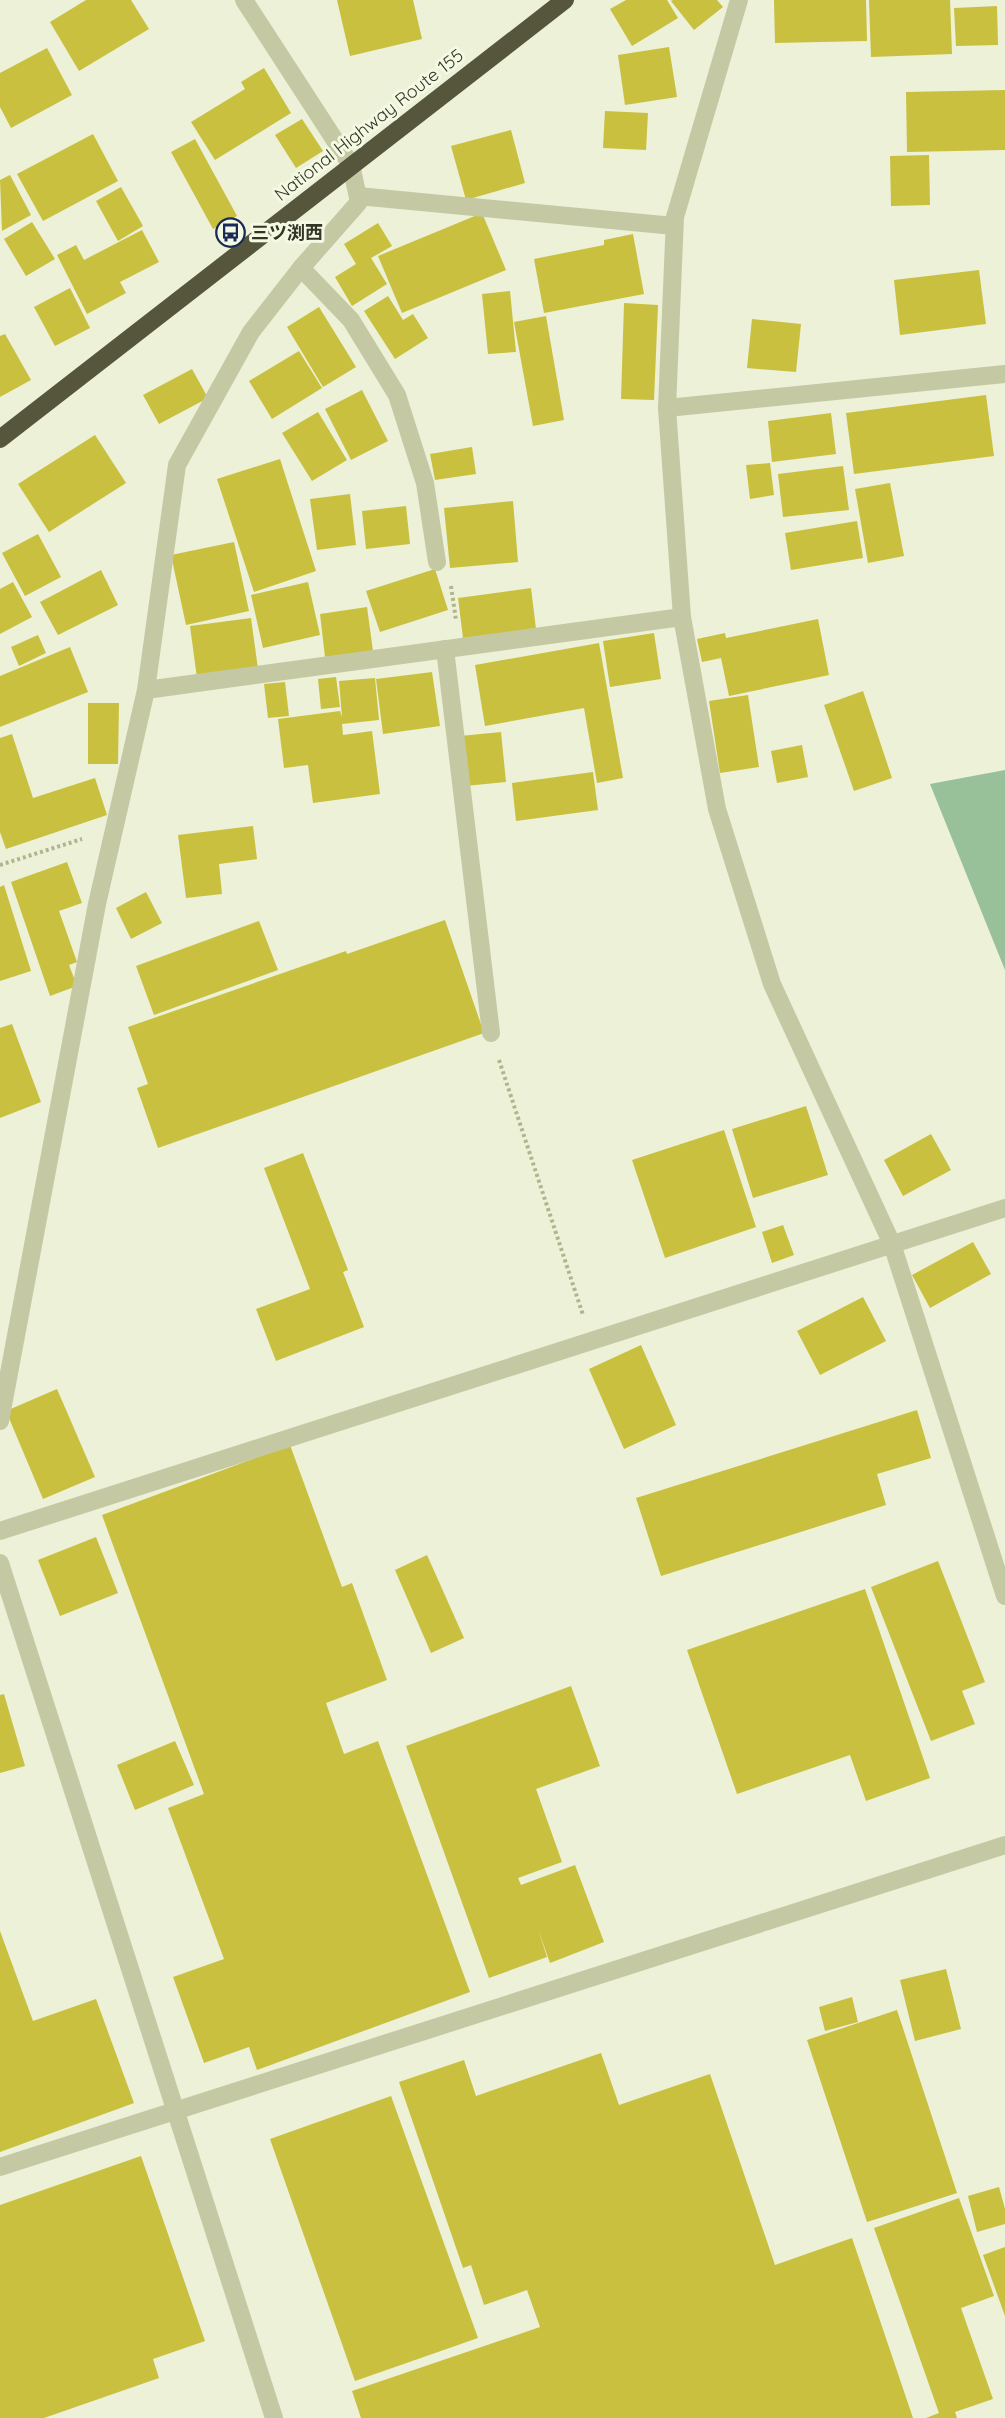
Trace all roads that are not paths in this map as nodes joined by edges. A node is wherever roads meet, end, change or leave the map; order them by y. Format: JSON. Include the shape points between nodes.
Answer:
{"nodes":[{"id":1,"x":244,"y":0,"type":"edge"},
{"id":2,"x":565,"y":0,"type":"edge"},
{"id":3,"x":739,"y":0,"type":"edge"},
{"id":4,"x":351,"y":165,"type":"junction"},
{"id":5,"x":358,"y":196,"type":"junction"},
{"id":6,"x":674,"y":226,"type":"junction"},
{"id":7,"x":301,"y":268,"type":"junction"},
{"id":8,"x":1005,"y":374,"type":"edge"},
{"id":9,"x":667,"y":408,"type":"junction"},
{"id":10,"x":0,"y":439,"type":"edge"},
{"id":11,"x":436,"y":562,"type":"road end"},
{"id":12,"x":682,"y":617,"type":"junction"},
{"id":13,"x":453,"y":648,"type":"junction"},
{"id":14,"x":146,"y":690,"type":"junction"},
{"id":15,"x":491,"y":1033,"type":"road end"},
{"id":16,"x":1005,"y":1208,"type":"edge"},
{"id":17,"x":892,"y":1244,"type":"junction"},
{"id":18,"x":0,"y":1421,"type":"edge"},
{"id":19,"x":0,"y":1531,"type":"edge"},
{"id":20,"x":0,"y":1563,"type":"edge"},
{"id":21,"x":1005,"y":1596,"type":"edge"},
{"id":22,"x":1005,"y":1845,"type":"edge"},
{"id":23,"x":176,"y":2109,"type":"junction"},
{"id":24,"x":0,"y":2167,"type":"edge"},
{"id":25,"x":274,"y":2418,"type":"edge"}],
"edges":[{"from":1,"to":4,"type":"street"},
{"from":2,"to":4,"type":"highway","name":"National Highway Route 155"},
{"from":3,"to":6,"type":"street"},
{"from":4,"to":5,"type":"street"},
{"from":4,"to":10,"type":"highway","name":"National Highway Route 155"},
{"from":5,"to":6,"type":"street"},
{"from":5,"to":7,"type":"street","via":[[359,202]]},
{"from":6,"to":9,"type":"street"},
{"from":7,"to":11,"type":"street","via":[[351,320],[397,395],[425,483]]},
{"from":7,"to":14,"type":"street","via":[[251,332],[177,465]]},
{"from":8,"to":9,"type":"street"},
{"from":9,"to":12,"type":"street"},
{"from":12,"to":13,"type":"street"},
{"from":12,"to":17,"type":"street","via":[[717,809],[772,984]]},
{"from":13,"to":14,"type":"street"},
{"from":13,"to":15,"type":"street"},
{"from":14,"to":18,"type":"street","via":[[113,830]]},
{"from":16,"to":17,"type":"street"},
{"from":17,"to":19,"type":"street"},
{"from":17,"to":21,"type":"street"},
{"from":20,"to":23,"type":"street"},
{"from":22,"to":23,"type":"street"},
{"from":23,"to":24,"type":"street"},
{"from":23,"to":25,"type":"street"}]}
